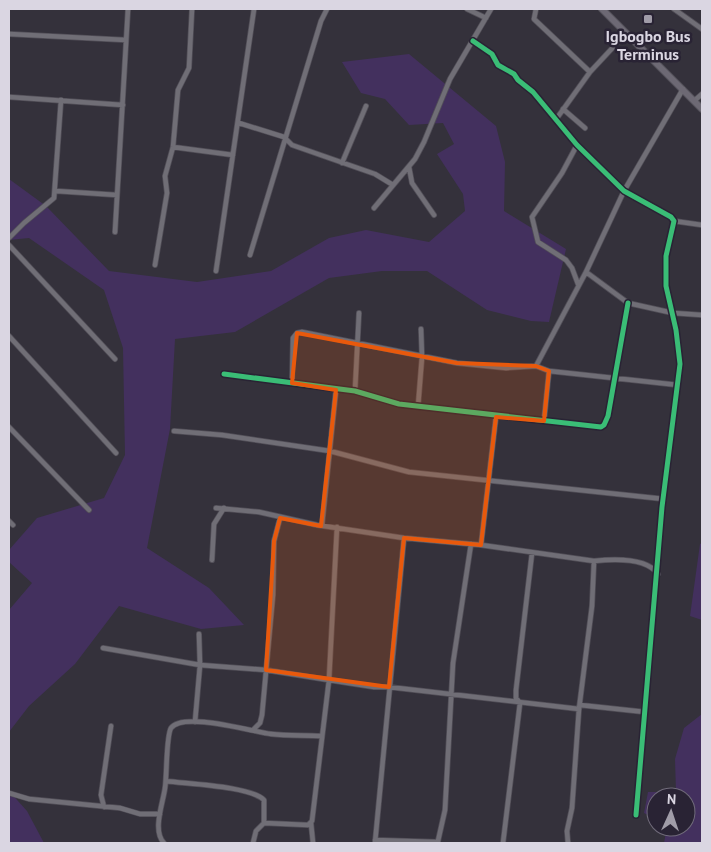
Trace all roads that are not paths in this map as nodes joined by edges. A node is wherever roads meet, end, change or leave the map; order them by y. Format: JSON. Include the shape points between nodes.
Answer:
{"nodes":[{"id":1,"x":128,"y":9,"type":"edge"},
{"id":2,"x":192,"y":9,"type":"edge"},
{"id":3,"x":254,"y":9,"type":"edge"},
{"id":4,"x":327,"y":9,"type":"edge"},
{"id":5,"x":468,"y":9,"type":"edge"},
{"id":6,"x":491,"y":9,"type":"edge"},
{"id":7,"x":536,"y":9,"type":"edge"},
{"id":8,"x":602,"y":9,"type":"edge"},
{"id":9,"x":676,"y":9,"type":"edge"},
{"id":10,"x":486,"y":18,"type":"junction"},
{"id":11,"x":702,"y":29,"type":"edge"},
{"id":12,"x":9,"y":34,"type":"edge"},
{"id":13,"x":126,"y":40,"type":"junction"},
{"id":14,"x":473,"y":41,"type":"junction"},
{"id":15,"x":618,"y":42,"type":"dead end"},
{"id":16,"x":590,"y":72,"type":"junction"},
{"id":17,"x":683,"y":89,"type":"junction"},
{"id":18,"x":702,"y":94,"type":"edge"},
{"id":19,"x":9,"y":97,"type":"edge"},
{"id":20,"x":61,"y":100,"type":"junction"},
{"id":21,"x":694,"y":101,"type":"junction"},
{"id":22,"x":123,"y":105,"type":"junction"},
{"id":23,"x":366,"y":106,"type":"dead end"},
{"id":24,"x":563,"y":109,"type":"junction"},
{"id":25,"x":702,"y":109,"type":"edge"},
{"id":26,"x":557,"y":118,"type":"junction"},
{"id":27,"x":238,"y":124,"type":"junction"},
{"id":28,"x":585,"y":128,"type":"dead end"},
{"id":29,"x":284,"y":137,"type":"junction"},
{"id":30,"x":577,"y":145,"type":"junction"},
{"id":31,"x":173,"y":147,"type":"junction"},
{"id":32,"x":233,"y":155,"type":"junction"},
{"id":33,"x":342,"y":164,"type":"junction"},
{"id":34,"x":409,"y":167,"type":"junction"},
{"id":35,"x":393,"y":185,"type":"junction"},
{"id":36,"x":624,"y":190,"type":"junction"},
{"id":37,"x":56,"y":191,"type":"junction"},
{"id":38,"x":117,"y":195,"type":"junction"},
{"id":39,"x":374,"y":208,"type":"dead end"},
{"id":40,"x":434,"y":215,"type":"dead end"},
{"id":41,"x":674,"y":221,"type":"junction"},
{"id":42,"x":702,"y":225,"type":"edge"},
{"id":43,"x":115,"y":232,"type":"dead end"},
{"id":44,"x":9,"y":238,"type":"edge"},
{"id":45,"x":9,"y":245,"type":"edge"},
{"id":46,"x":250,"y":255,"type":"dead end"},
{"id":47,"x":155,"y":265,"type":"dead end"},
{"id":48,"x":216,"y":271,"type":"dead end"},
{"id":49,"x":586,"y":272,"type":"junction"},
{"id":50,"x":578,"y":284,"type":"junction"},
{"id":51,"x":628,"y":303,"type":"junction"},
{"id":52,"x":359,"y":313,"type":"dead end"},
{"id":53,"x":673,"y":313,"type":"junction"},
{"id":54,"x":702,"y":315,"type":"edge"},
{"id":55,"x":421,"y":329,"type":"dead end"},
{"id":56,"x":9,"y":336,"type":"edge"},
{"id":57,"x":359,"y":343,"type":"junction"},
{"id":58,"x":422,"y":357,"type":"junction"},
{"id":59,"x":115,"y":360,"type":"dead end"},
{"id":60,"x":536,"y":366,"type":"junction"},
{"id":61,"x":549,"y":372,"type":"junction"},
{"id":62,"x":224,"y":374,"type":"dead end"},
{"id":63,"x":613,"y":378,"type":"junction"},
{"id":64,"x":292,"y":383,"type":"junction"},
{"id":65,"x":678,"y":386,"type":"junction"},
{"id":66,"x":336,"y":390,"type":"junction"},
{"id":67,"x":355,"y":391,"type":"junction"},
{"id":68,"x":418,"y":407,"type":"junction"},
{"id":69,"x":496,"y":417,"type":"junction"},
{"id":70,"x":544,"y":421,"type":"junction"},
{"id":71,"x":9,"y":427,"type":"edge"},
{"id":72,"x":174,"y":431,"type":"dead end"},
{"id":73,"x":330,"y":451,"type":"junction"},
{"id":74,"x":116,"y":453,"type":"dead end"},
{"id":75,"x":489,"y":480,"type":"junction"},
{"id":76,"x":664,"y":499,"type":"junction"},
{"id":77,"x":216,"y":508,"type":"dead end"},
{"id":78,"x":224,"y":508,"type":"junction"},
{"id":79,"x":89,"y":510,"type":"dead end"},
{"id":80,"x":280,"y":518,"type":"junction"},
{"id":81,"x":322,"y":525,"type":"junction"},
{"id":82,"x":337,"y":527,"type":"junction"},
{"id":83,"x":404,"y":538,"type":"junction"},
{"id":84,"x":471,"y":544,"type":"junction"},
{"id":85,"x":481,"y":545,"type":"junction"},
{"id":86,"x":532,"y":553,"type":"junction"},
{"id":87,"x":212,"y":560,"type":"dead end"},
{"id":88,"x":594,"y":560,"type":"junction"},
{"id":89,"x":658,"y":574,"type":"junction"},
{"id":90,"x":199,"y":634,"type":"dead end"},
{"id":91,"x":103,"y":648,"type":"dead end"},
{"id":92,"x":200,"y":665,"type":"junction"},
{"id":93,"x":266,"y":670,"type":"junction"},
{"id":94,"x":329,"y":680,"type":"junction"},
{"id":95,"x":389,"y":686,"type":"junction"},
{"id":96,"x":453,"y":694,"type":"junction"},
{"id":97,"x":520,"y":703,"type":"junction"},
{"id":98,"x":580,"y":707,"type":"junction"},
{"id":99,"x":645,"y":712,"type":"junction"},
{"id":100,"x":195,"y":722,"type":"junction"},
{"id":101,"x":111,"y":726,"type":"dead end"},
{"id":102,"x":253,"y":730,"type":"junction"},
{"id":103,"x":321,"y":736,"type":"junction"},
{"id":104,"x":166,"y":781,"type":"junction"},
{"id":105,"x":9,"y":793,"type":"edge"},
{"id":106,"x":104,"y":807,"type":"junction"},
{"id":107,"x":160,"y":814,"type":"junction"},
{"id":108,"x":636,"y":815,"type":"dead end"},
{"id":109,"x":264,"y":823,"type":"junction"},
{"id":110,"x":311,"y":823,"type":"junction"},
{"id":111,"x":375,"y":841,"type":"edge"},
{"id":112,"x":438,"y":842,"type":"edge"},
{"id":113,"x":164,"y":843,"type":"edge"},
{"id":114,"x":253,"y":843,"type":"edge"},
{"id":115,"x":313,"y":843,"type":"edge"},
{"id":116,"x":503,"y":843,"type":"edge"},
{"id":117,"x":568,"y":843,"type":"edge"}],
"edges":[{"from":1,"to":13,"type":"street"},
{"from":2,"to":31,"type":"street","via":[[188,68],[178,90]]},
{"from":3,"to":27,"type":"street"},
{"from":4,"to":29,"type":"street"},
{"from":5,"to":10,"type":"street"},
{"from":6,"to":10,"type":"street"},
{"from":7,"to":16,"type":"street","via":[[534,19]]},
{"from":8,"to":17,"type":"main road"},
{"from":9,"to":11,"type":"street"},
{"from":10,"to":14,"type":"street"},
{"from":12,"to":13,"type":"street"},
{"from":13,"to":22,"type":"street"},
{"from":14,"to":26,"type":"street","via":[[492,54],[498,65],[514,74]]},
{"from":14,"to":34,"type":"street","via":[[450,79],[424,142]]},
{"from":15,"to":16,"type":"street"},
{"from":16,"to":24,"type":"street"},
{"from":17,"to":21,"type":"main road"},
{"from":17,"to":36,"type":"street"},
{"from":18,"to":21,"type":"street"},
{"from":19,"to":20,"type":"street"},
{"from":20,"to":22,"type":"street"},
{"from":20,"to":37,"type":"street"},
{"from":21,"to":25,"type":"main road"},
{"from":22,"to":38,"type":"street"},
{"from":23,"to":33,"type":"street"},
{"from":24,"to":26,"type":"street"},
{"from":24,"to":28,"type":"street"},
{"from":26,"to":30,"type":"street"},
{"from":27,"to":29,"type":"street"},
{"from":27,"to":32,"type":"street"},
{"from":29,"to":33,"type":"street","via":[[292,145]]},
{"from":29,"to":46,"type":"street"},
{"from":30,"to":36,"type":"street"},
{"from":30,"to":50,"type":"street","via":[[532,218],[538,242],[566,260]]},
{"from":31,"to":32,"type":"street"},
{"from":31,"to":47,"type":"street","via":[[165,176],[167,193]]},
{"from":32,"to":48,"type":"street"},
{"from":33,"to":35,"type":"street","via":[[375,174]]},
{"from":34,"to":35,"type":"street"},
{"from":34,"to":40,"type":"street","via":[[410,179]]},
{"from":35,"to":39,"type":"street"},
{"from":36,"to":41,"type":"street"},
{"from":36,"to":49,"type":"street"},
{"from":37,"to":38,"type":"street"},
{"from":37,"to":44,"type":"street","via":[[50,204]]},
{"from":38,"to":43,"type":"street"},
{"from":41,"to":42,"type":"street"},
{"from":41,"to":53,"type":"street","via":[[666,256],[666,286]]},
{"from":45,"to":59,"type":"street"},
{"from":49,"to":50,"type":"street"},
{"from":49,"to":51,"type":"street"},
{"from":50,"to":60,"type":"street"},
{"from":51,"to":53,"type":"street"},
{"from":51,"to":63,"type":"street"},
{"from":52,"to":57,"type":"street"},
{"from":53,"to":54,"type":"street"},
{"from":53,"to":65,"type":"street","via":[[680,364]]},
{"from":55,"to":58,"type":"street"},
{"from":56,"to":74,"type":"street"},
{"from":57,"to":58,"type":"street"},
{"from":57,"to":64,"type":"street","via":[[297,333],[293,338]]},
{"from":57,"to":67,"type":"street"},
{"from":58,"to":60,"type":"street","via":[[506,368]]},
{"from":58,"to":68,"type":"street"},
{"from":60,"to":61,"type":"street"},
{"from":61,"to":63,"type":"street"},
{"from":61,"to":70,"type":"street"},
{"from":62,"to":64,"type":"street"},
{"from":63,"to":65,"type":"street"},
{"from":63,"to":70,"type":"street","via":[[604,425]]},
{"from":64,"to":66,"type":"street"},
{"from":65,"to":76,"type":"street"},
{"from":66,"to":67,"type":"street"},
{"from":66,"to":73,"type":"street"},
{"from":67,"to":68,"type":"street","via":[[386,402]]},
{"from":68,"to":69,"type":"street"},
{"from":69,"to":70,"type":"street"},
{"from":69,"to":75,"type":"street"},
{"from":71,"to":79,"type":"street"},
{"from":72,"to":73,"type":"street"},
{"from":73,"to":75,"type":"street","via":[[409,472]]},
{"from":73,"to":81,"type":"street"},
{"from":75,"to":76,"type":"street"},
{"from":75,"to":85,"type":"street"},
{"from":76,"to":89,"type":"street"},
{"from":77,"to":78,"type":"street"},
{"from":78,"to":80,"type":"street"},
{"from":78,"to":87,"type":"street","via":[[214,524]]},
{"from":80,"to":81,"type":"street"},
{"from":80,"to":93,"type":"street","via":[[274,541]]},
{"from":81,"to":82,"type":"street"},
{"from":82,"to":83,"type":"street"},
{"from":82,"to":94,"type":"street"},
{"from":83,"to":84,"type":"street"},
{"from":83,"to":95,"type":"street"},
{"from":84,"to":85,"type":"street"},
{"from":84,"to":96,"type":"street","via":[[453,663]]},
{"from":85,"to":86,"type":"street"},
{"from":86,"to":88,"type":"street"},
{"from":86,"to":97,"type":"street","via":[[516,694]]},
{"from":88,"to":89,"type":"street","via":[[611,559],[650,566]]},
{"from":88,"to":98,"type":"street"},
{"from":89,"to":99,"type":"street"},
{"from":90,"to":92,"type":"street"},
{"from":91,"to":92,"type":"street"},
{"from":92,"to":93,"type":"street"},
{"from":92,"to":100,"type":"street"},
{"from":93,"to":94,"type":"street"},
{"from":93,"to":102,"type":"street","via":[[262,715]]},
{"from":94,"to":95,"type":"street","via":[[374,688]]},
{"from":94,"to":103,"type":"street"},
{"from":95,"to":96,"type":"street"},
{"from":95,"to":111,"type":"street"},
{"from":96,"to":97,"type":"street"},
{"from":96,"to":112,"type":"street","via":[[445,810]]},
{"from":97,"to":98,"type":"street"},
{"from":97,"to":116,"type":"street"},
{"from":98,"to":99,"type":"street"},
{"from":98,"to":117,"type":"street"},
{"from":99,"to":108,"type":"street"},
{"from":100,"to":102,"type":"street"},
{"from":100,"to":104,"type":"street","via":[[171,728]]},
{"from":101,"to":106,"type":"street","via":[[101,795]]},
{"from":102,"to":103,"type":"street"},
{"from":103,"to":110,"type":"street"},
{"from":104,"to":107,"type":"street"},
{"from":104,"to":109,"type":"street","via":[[259,795],[264,800]]},
{"from":105,"to":106,"type":"street","via":[[29,799]]},
{"from":106,"to":107,"type":"street"},
{"from":107,"to":113,"type":"street"},
{"from":109,"to":110,"type":"street"},
{"from":109,"to":114,"type":"street","via":[[256,831]]},
{"from":110,"to":115,"type":"street"},
{"from":111,"to":112,"type":"street"}]}
